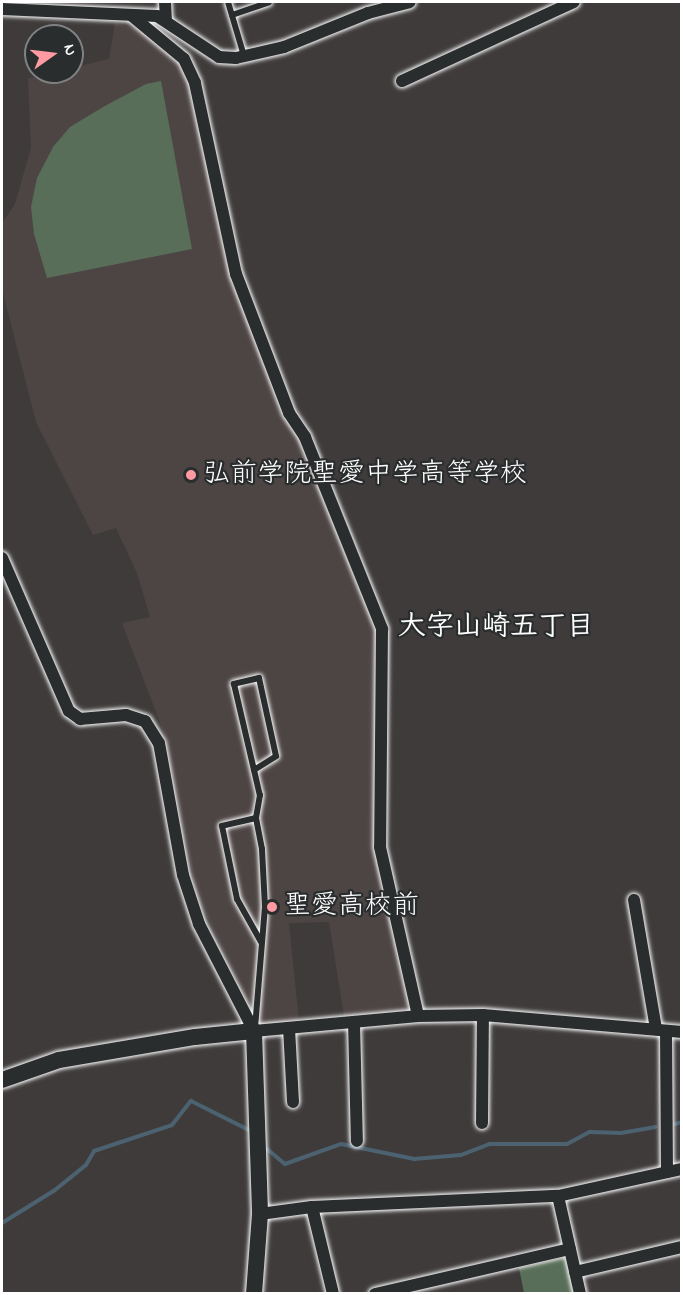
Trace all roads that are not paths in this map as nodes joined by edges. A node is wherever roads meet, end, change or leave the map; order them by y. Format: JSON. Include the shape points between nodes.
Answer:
{"nodes":[{"id":1,"x":165,"y":2,"type":"edge"},
{"id":2,"x":228,"y":2,"type":"edge"},
{"id":3,"x":269,"y":2,"type":"edge"},
{"id":4,"x":408,"y":2,"type":"edge"},
{"id":5,"x":574,"y":2,"type":"edge"},
{"id":6,"x":75,"y":6,"type":"edge"},
{"id":7,"x":2,"y":9,"type":"edge"},
{"id":8,"x":232,"y":15,"type":"junction"},
{"id":9,"x":132,"y":16,"type":"junction"},
{"id":10,"x":166,"y":19,"type":"junction"},
{"id":11,"x":244,"y":56,"type":"junction"},
{"id":12,"x":402,"y":81,"type":"dead end"},
{"id":13,"x":2,"y":558,"type":"edge"},
{"id":14,"x":254,"y":770,"type":"junction"},
{"id":15,"x":256,"y":818,"type":"junction"},
{"id":16,"x":634,"y":900,"type":"dead end"},
{"id":17,"x":261,"y":942,"type":"junction"},
{"id":18,"x":418,"y":1016,"type":"junction"},
{"id":19,"x":483,"y":1016,"type":"junction"},
{"id":20,"x":354,"y":1022,"type":"junction"},
{"id":21,"x":289,"y":1028,"type":"junction"},
{"id":22,"x":661,"y":1030,"type":"junction"},
{"id":23,"x":254,"y":1031,"type":"junction"},
{"id":24,"x":681,"y":1032,"type":"edge"},
{"id":25,"x":2,"y":1080,"type":"edge"},
{"id":26,"x":293,"y":1102,"type":"dead end"},
{"id":27,"x":482,"y":1123,"type":"dead end"},
{"id":28,"x":357,"y":1142,"type":"dead end"},
{"id":29,"x":681,"y":1169,"type":"edge"},
{"id":30,"x":667,"y":1172,"type":"junction"},
{"id":31,"x":558,"y":1196,"type":"junction"},
{"id":32,"x":312,"y":1207,"type":"junction"},
{"id":33,"x":260,"y":1214,"type":"junction"},
{"id":34,"x":681,"y":1247,"type":"edge"},
{"id":35,"x":570,"y":1249,"type":"junction"},
{"id":36,"x":575,"y":1272,"type":"junction"},
{"id":37,"x":254,"y":1293,"type":"edge"},
{"id":38,"x":333,"y":1293,"type":"edge"},
{"id":39,"x":375,"y":1293,"type":"edge"},
{"id":40,"x":580,"y":1293,"type":"edge"}],
"edges":[{"from":1,"to":10,"type":"street"},
{"from":2,"to":8,"type":"lane"},
{"from":3,"to":8,"type":"lane"},
{"from":4,"to":11,"type":"street"},
{"from":5,"to":12,"type":"street"},
{"from":6,"to":7,"type":"street"},
{"from":6,"to":9,"type":"street"},
{"from":8,"to":11,"type":"lane"},
{"from":9,"to":10,"type":"street"},
{"from":9,"to":18,"type":"street","via":[[184,59],[195,83],[236,274],[289,413],[305,437],[382,629],[380,847]]},
{"from":10,"to":11,"type":"street","via":[[219,57]]},
{"from":13,"to":23,"type":"street","via":[[69,711],[80,720],[126,716],[145,721],[159,743],[183,875],[199,924]]},
{"from":14,"to":14,"type":"lane","via":[[234,684],[259,678],[276,756]]},
{"from":14,"to":15,"type":"lane","via":[[260,795]]},
{"from":15,"to":17,"type":"lane","via":[[266,907]]},
{"from":15,"to":17,"type":"lane","via":[[222,826],[237,899]]},
{"from":16,"to":22,"type":"street"},
{"from":17,"to":23,"type":"lane"},
{"from":18,"to":19,"type":"street"},
{"from":18,"to":20,"type":"street"},
{"from":19,"to":22,"type":"street"},
{"from":19,"to":27,"type":"street"},
{"from":20,"to":21,"type":"street"},
{"from":20,"to":28,"type":"street"},
{"from":21,"to":23,"type":"street"},
{"from":21,"to":26,"type":"street"},
{"from":22,"to":24,"type":"street"},
{"from":22,"to":30,"type":"street"},
{"from":23,"to":25,"type":"street","via":[[59,1060]]},
{"from":23,"to":33,"type":"street"},
{"from":29,"to":30,"type":"street"},
{"from":30,"to":31,"type":"street"},
{"from":31,"to":32,"type":"street"},
{"from":31,"to":35,"type":"street"},
{"from":32,"to":33,"type":"street"},
{"from":32,"to":38,"type":"street"},
{"from":33,"to":37,"type":"street"},
{"from":34,"to":36,"type":"street"},
{"from":35,"to":36,"type":"street"},
{"from":35,"to":39,"type":"street"},
{"from":36,"to":40,"type":"street"}]}
